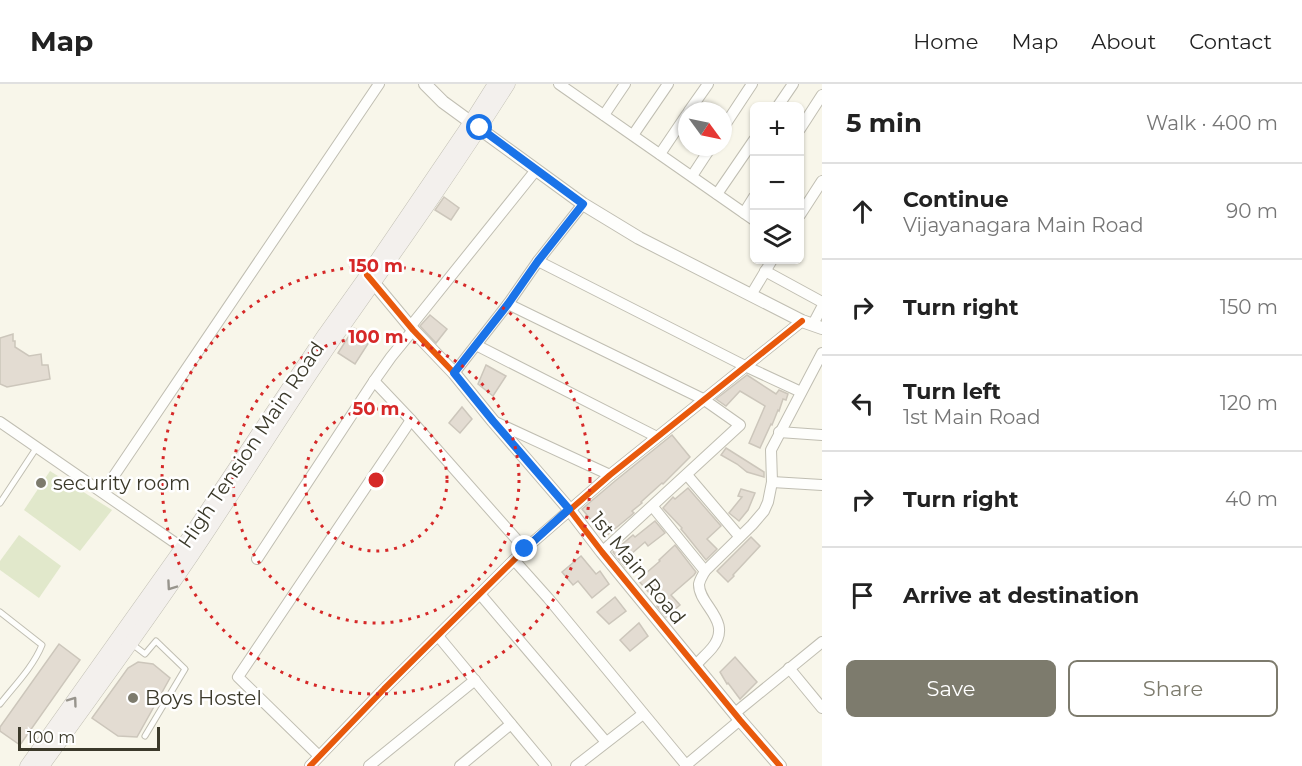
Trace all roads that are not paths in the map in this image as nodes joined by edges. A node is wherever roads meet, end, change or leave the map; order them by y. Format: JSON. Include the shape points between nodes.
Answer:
{"nodes":[{"id":1,"x":379,"y":84,"type":"edge"},
{"id":2,"x":425,"y":84,"type":"edge"},
{"id":3,"x":495,"y":84,"type":"edge"},
{"id":4,"x":508,"y":84,"type":"edge"},
{"id":5,"x":559,"y":84,"type":"edge"},
{"id":6,"x":625,"y":84,"type":"edge"},
{"id":7,"x":668,"y":84,"type":"edge"},
{"id":8,"x":708,"y":84,"type":"edge"},
{"id":9,"x":752,"y":84,"type":"edge"},
{"id":10,"x":793,"y":84,"type":"edge"},
{"id":11,"x":573,"y":88,"type":"edge"},
{"id":12,"x":822,"y":95,"type":"edge"},
{"id":13,"x":696,"y":102,"type":"edge"},
{"id":14,"x":781,"y":102,"type":"edge"},
{"id":15,"x":732,"y":114,"type":"edge"},
{"id":16,"x":604,"y":115,"type":"junction"},
{"id":17,"x":804,"y":123,"type":"edge"},
{"id":18,"x":475,"y":125,"type":"junction"},
{"id":19,"x":678,"y":128,"type":"edge"},
{"id":20,"x":633,"y":135,"type":"junction"},
{"id":21,"x":750,"y":146,"type":"edge"},
{"id":22,"x":660,"y":154,"type":"junction"},
{"id":23,"x":705,"y":156,"type":"edge"},
{"id":24,"x":536,"y":170,"type":"junction"},
{"id":25,"x":692,"y":176,"type":"junction"},
{"id":26,"x":822,"y":181,"type":"edge"},
{"id":27,"x":717,"y":194,"type":"junction"},
{"id":28,"x":750,"y":203,"type":"edge"},
{"id":29,"x":583,"y":204,"type":"junction"},
{"id":30,"x":803,"y":210,"type":"edge"},
{"id":31,"x":744,"y":213,"type":"junction"},
{"id":32,"x":750,"y":217,"type":"edge"},
{"id":33,"x":538,"y":261,"type":"junction"},
{"id":34,"x":769,"y":264,"type":"edge"},
{"id":35,"x":765,"y":271,"type":"junction"},
{"id":36,"x":371,"y":279,"type":"junction"},
{"id":37,"x":751,"y":295,"type":"junction"},
{"id":38,"x":508,"y":304,"type":"junction"},
{"id":39,"x":822,"y":304,"type":"edge"},
{"id":40,"x":812,"y":324,"type":"edge"},
{"id":41,"x":412,"y":328,"type":"junction"},
{"id":42,"x":476,"y":345,"type":"junction"},
{"id":43,"x":822,"y":353,"type":"edge"},
{"id":44,"x":745,"y":366,"type":"junction"},
{"id":45,"x":454,"y":373,"type":"junction"},
{"id":46,"x":374,"y":381,"type":"junction"},
{"id":47,"x":801,"y":392,"type":"junction"},
{"id":48,"x":703,"y":399,"type":"junction"},
{"id":49,"x":411,"y":420,"type":"junction"},
{"id":50,"x":493,"y":421,"type":"junction"},
{"id":51,"x":0,"y":422,"type":"edge"},
{"id":52,"x":779,"y":432,"type":"junction"},
{"id":53,"x":822,"y":435,"type":"edge"},
{"id":54,"x":657,"y":436,"type":"junction"},
{"id":55,"x":37,"y":447,"type":"junction"},
{"id":56,"x":610,"y":475,"type":"junction"},
{"id":57,"x":687,"y":475,"type":"junction"},
{"id":58,"x":772,"y":482,"type":"junction"},
{"id":59,"x":822,"y":484,"type":"edge"},
{"id":60,"x":103,"y":492,"type":"junction"},
{"id":61,"x":0,"y":503,"type":"edge"},
{"id":62,"x":653,"y":507,"type":"junction"},
{"id":63,"x":569,"y":509,"type":"junction"},
{"id":64,"x":739,"y":536,"type":"junction"},
{"id":65,"x":525,"y":549,"type":"junction"},
{"id":66,"x":187,"y":551,"type":"junction"},
{"id":67,"x":603,"y":552,"type":"junction"},
{"id":68,"x":257,"y":559,"type":"dead end"},
{"id":69,"x":514,"y":560,"type":"junction"},
{"id":70,"x":705,"y":571,"type":"junction"},
{"id":71,"x":480,"y":594,"type":"junction"},
{"id":72,"x":0,"y":612,"type":"edge"},
{"id":73,"x":438,"y":636,"type":"junction"},
{"id":74,"x":822,"y":642,"type":"edge"},
{"id":75,"x":130,"y":643,"type":"junction"},
{"id":76,"x":696,"y":665,"type":"junction"},
{"id":77,"x":789,"y":668,"type":"junction"},
{"id":78,"x":475,"y":680,"type":"junction"},
{"id":79,"x":0,"y":704,"type":"edge"},
{"id":80,"x":822,"y":708,"type":"edge"},
{"id":81,"x":643,"y":714,"type":"junction"},
{"id":82,"x":738,"y":717,"type":"junction"},
{"id":83,"x":511,"y":724,"type":"junction"},
{"id":84,"x":145,"y":736,"type":"dead end"},
{"id":85,"x":606,"y":742,"type":"junction"},
{"id":86,"x":320,"y":756,"type":"junction"},
{"id":87,"x":539,"y":764,"type":"edge"},
{"id":88,"x":686,"y":765,"type":"edge"},
{"id":89,"x":27,"y":766,"type":"edge"},
{"id":90,"x":42,"y":766,"type":"edge"},
{"id":91,"x":310,"y":766,"type":"edge"},
{"id":92,"x":369,"y":766,"type":"edge"},
{"id":93,"x":460,"y":766,"type":"edge"},
{"id":94,"x":576,"y":766,"type":"edge"},
{"id":95,"x":780,"y":766,"type":"edge"}],
"edges":[{"from":1,"to":60,"type":"street"},
{"from":2,"to":18,"type":"street"},
{"from":3,"to":18,"type":"main road"},
{"from":4,"to":18,"type":"main road"},
{"from":5,"to":11,"type":"street"},
{"from":6,"to":16,"type":"street"},
{"from":7,"to":20,"type":"street"},
{"from":8,"to":13,"type":"street"},
{"from":9,"to":15,"type":"street"},
{"from":10,"to":14,"type":"street"},
{"from":11,"to":16,"type":"street"},
{"from":12,"to":17,"type":"street"},
{"from":16,"to":20,"type":"street"},
{"from":18,"to":24,"type":"street"},
{"from":18,"to":36,"type":"main road","name":"High Tension Main Road"},
{"from":19,"to":22,"type":"street"},
{"from":20,"to":22,"type":"street"},
{"from":21,"to":27,"type":"street"},
{"from":22,"to":25,"type":"street"},
{"from":23,"to":25,"type":"street"},
{"from":24,"to":29,"type":"street"},
{"from":24,"to":41,"type":"street"},
{"from":25,"to":27,"type":"street"},
{"from":26,"to":30,"type":"street"},
{"from":27,"to":31,"type":"street"},
{"from":28,"to":31,"type":"street"},
{"from":29,"to":33,"type":"street"},
{"from":29,"to":37,"type":"street","via":[[639,238]]},
{"from":31,"to":32,"type":"street"},
{"from":33,"to":38,"type":"street"},
{"from":33,"to":44,"type":"street"},
{"from":34,"to":35,"type":"street"},
{"from":35,"to":37,"type":"street"},
{"from":35,"to":39,"type":"street"},
{"from":36,"to":41,"type":"street","name":"1st Main Road"},
{"from":36,"to":66,"type":"main road","name":"High Tension Main Road","via":[[325,334]]},
{"from":37,"to":40,"type":"street"},
{"from":38,"to":42,"type":"street"},
{"from":38,"to":48,"type":"street"},
{"from":39,"to":40,"type":"street"},
{"from":40,"to":44,"type":"street"},
{"from":41,"to":45,"type":"street","name":"1st Main Road"},
{"from":41,"to":46,"type":"street"},
{"from":42,"to":45,"type":"street"},
{"from":42,"to":54,"type":"street"},
{"from":43,"to":47,"type":"street"},
{"from":44,"to":47,"type":"street"},
{"from":44,"to":48,"type":"street"},
{"from":45,"to":50,"type":"street","name":"1st Main Road"},
{"from":46,"to":49,"type":"street"},
{"from":46,"to":68,"type":"street"},
{"from":47,"to":52,"type":"street"},
{"from":48,"to":54,"type":"street"},
{"from":48,"to":57,"type":"street","via":[[740,425]]},
{"from":49,"to":65,"type":"street"},
{"from":49,"to":86,"type":"street","via":[[238,677]]},
{"from":50,"to":56,"type":"street"},
{"from":50,"to":63,"type":"street","name":"1st Main Road"},
{"from":51,"to":55,"type":"street"},
{"from":52,"to":53,"type":"street"},
{"from":52,"to":58,"type":"street","via":[[771,450]]},
{"from":54,"to":56,"type":"street"},
{"from":55,"to":60,"type":"street"},
{"from":55,"to":61,"type":"lane"},
{"from":56,"to":63,"type":"street"},
{"from":57,"to":62,"type":"street"},
{"from":57,"to":64,"type":"street"},
{"from":58,"to":59,"type":"street"},
{"from":58,"to":64,"type":"street","via":[[764,511]]},
{"from":60,"to":66,"type":"street"},
{"from":62,"to":67,"type":"street"},
{"from":62,"to":70,"type":"street"},
{"from":63,"to":65,"type":"street"},
{"from":63,"to":67,"type":"street","name":"1st Main Road"},
{"from":64,"to":70,"type":"street"},
{"from":65,"to":69,"type":"street"},
{"from":66,"to":75,"type":"main road","one_way":true},
{"from":89,"to":66,"type":"main road","name":"High Tension Main Road","one_way":true},
{"from":67,"to":76,"type":"street","name":"1st Main Road"},
{"from":69,"to":71,"type":"street"},
{"from":69,"to":81,"type":"street"},
{"from":70,"to":76,"type":"street","via":[[700,591],[719,629],[713,647]]},
{"from":71,"to":73,"type":"street"},
{"from":71,"to":85,"type":"street"},
{"from":72,"to":79,"type":"lane","via":[[42,645]]},
{"from":73,"to":78,"type":"street"},
{"from":73,"to":86,"type":"street"},
{"from":74,"to":77,"type":"street"},
{"from":75,"to":84,"type":"lane","via":[[145,654],[156,641],[184,669]]},
{"from":75,"to":90,"type":"main road"},
{"from":76,"to":82,"type":"street","name":"1st Main Road"},
{"from":77,"to":80,"type":"street"},
{"from":77,"to":82,"type":"street"},
{"from":78,"to":83,"type":"street"},
{"from":78,"to":92,"type":"street"},
{"from":81,"to":85,"type":"street"},
{"from":81,"to":88,"type":"street"},
{"from":82,"to":88,"type":"street"},
{"from":82,"to":95,"type":"street","name":"1st Main Road"},
{"from":83,"to":87,"type":"street"},
{"from":83,"to":93,"type":"street"},
{"from":85,"to":94,"type":"street"},
{"from":86,"to":91,"type":"street"}]}
